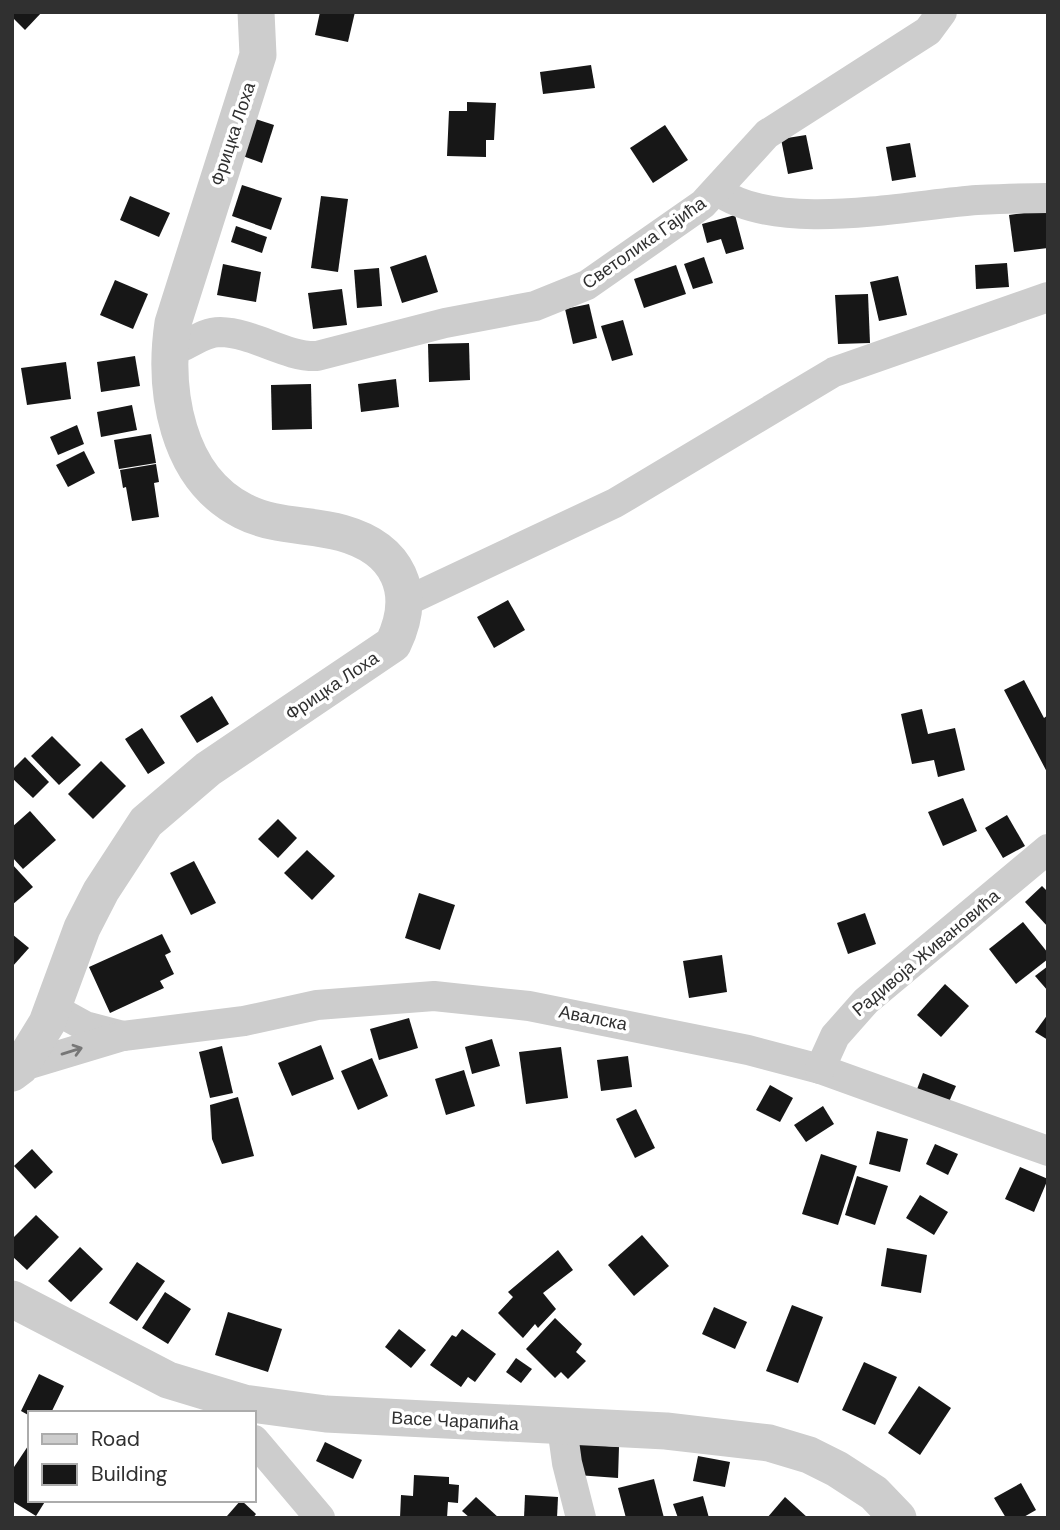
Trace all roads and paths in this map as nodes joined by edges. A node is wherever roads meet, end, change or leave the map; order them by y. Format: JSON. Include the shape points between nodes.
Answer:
{"nodes":[{"id":1,"x":256,"y":12,"type":"edge"},
{"id":2,"x":942,"y":12,"type":"edge"},
{"id":3,"x":718,"y":191,"type":"junction"},
{"id":4,"x":1048,"y":198,"type":"edge"},
{"id":5,"x":1048,"y":298,"type":"edge"},
{"id":6,"x":169,"y":351,"type":"junction"},
{"id":7,"x":407,"y":601,"type":"junction"},
{"id":8,"x":1048,"y":849,"type":"edge"},
{"id":9,"x":54,"y":1009,"type":"junction"},
{"id":10,"x":123,"y":1036,"type":"junction"},
{"id":11,"x":820,"y":1069,"type":"junction"},
{"id":12,"x":16,"y":1070,"type":"edge"},
{"id":13,"x":1048,"y":1151,"type":"edge"},
{"id":14,"x":12,"y":1299,"type":"edge"},
{"id":15,"x":245,"y":1408,"type":"edge"},
{"id":16,"x":562,"y":1427,"type":"junction"},
{"id":17,"x":256,"y":1442,"type":"edge"},
{"id":18,"x":320,"y":1518,"type":"edge"},
{"id":19,"x":581,"y":1518,"type":"edge"},
{"id":20,"x":898,"y":1518,"type":"edge"}],
"edges":[{"from":1,"to":6,"type":"street","name":"Фрицка Лоха","via":[[258,55],[181,296]]},
{"from":2,"to":3,"type":"street","name":"Светолика Гајића","via":[[928,31],[767,134]]},
{"from":3,"to":4,"type":"street","via":[[746,205],[838,214]]},
{"from":3,"to":6,"type":"street","name":"Светолика Гајића","via":[[587,285],[542,304],[317,356],[219,332]]},
{"from":5,"to":7,"type":"street","via":[[834,372],[615,503]]},
{"from":6,"to":7,"type":"street","name":"Фрицка Лоха","via":[[175,416],[190,457],[210,486],[225,500],[263,520],[363,541],[397,571]]},
{"from":7,"to":9,"type":"street","name":"Фрицка Лоха","via":[[393,644],[208,769],[146,822],[82,928]]},
{"from":8,"to":11,"type":"street","name":"Радивоја Живановића","via":[[866,1002],[835,1036]]},
{"from":9,"to":10,"type":"street","name":"Авалска","via":[[85,1026]]},
{"from":9,"to":12,"type":"street","name":"Авалска"},
{"from":10,"to":11,"type":"street","name":"Авалска","via":[[244,1021],[317,1005],[433,996],[611,1021]]},
{"from":12,"to":10,"type":"street","name":"Авалска","one_way":true},
{"from":11,"to":13,"type":"street","name":"Авалска"},
{"from":14,"to":15,"type":"street","name":"Васе Чарапића","via":[[168,1380]]},
{"from":15,"to":16,"type":"street","name":"Васе Чарапића"},
{"from":16,"to":19,"type":"street"},
{"from":16,"to":20,"type":"street","name":"Васе Чарапића","via":[[725,1436],[788,1447],[858,1482]]},
{"from":17,"to":18,"type":"street"}]}
